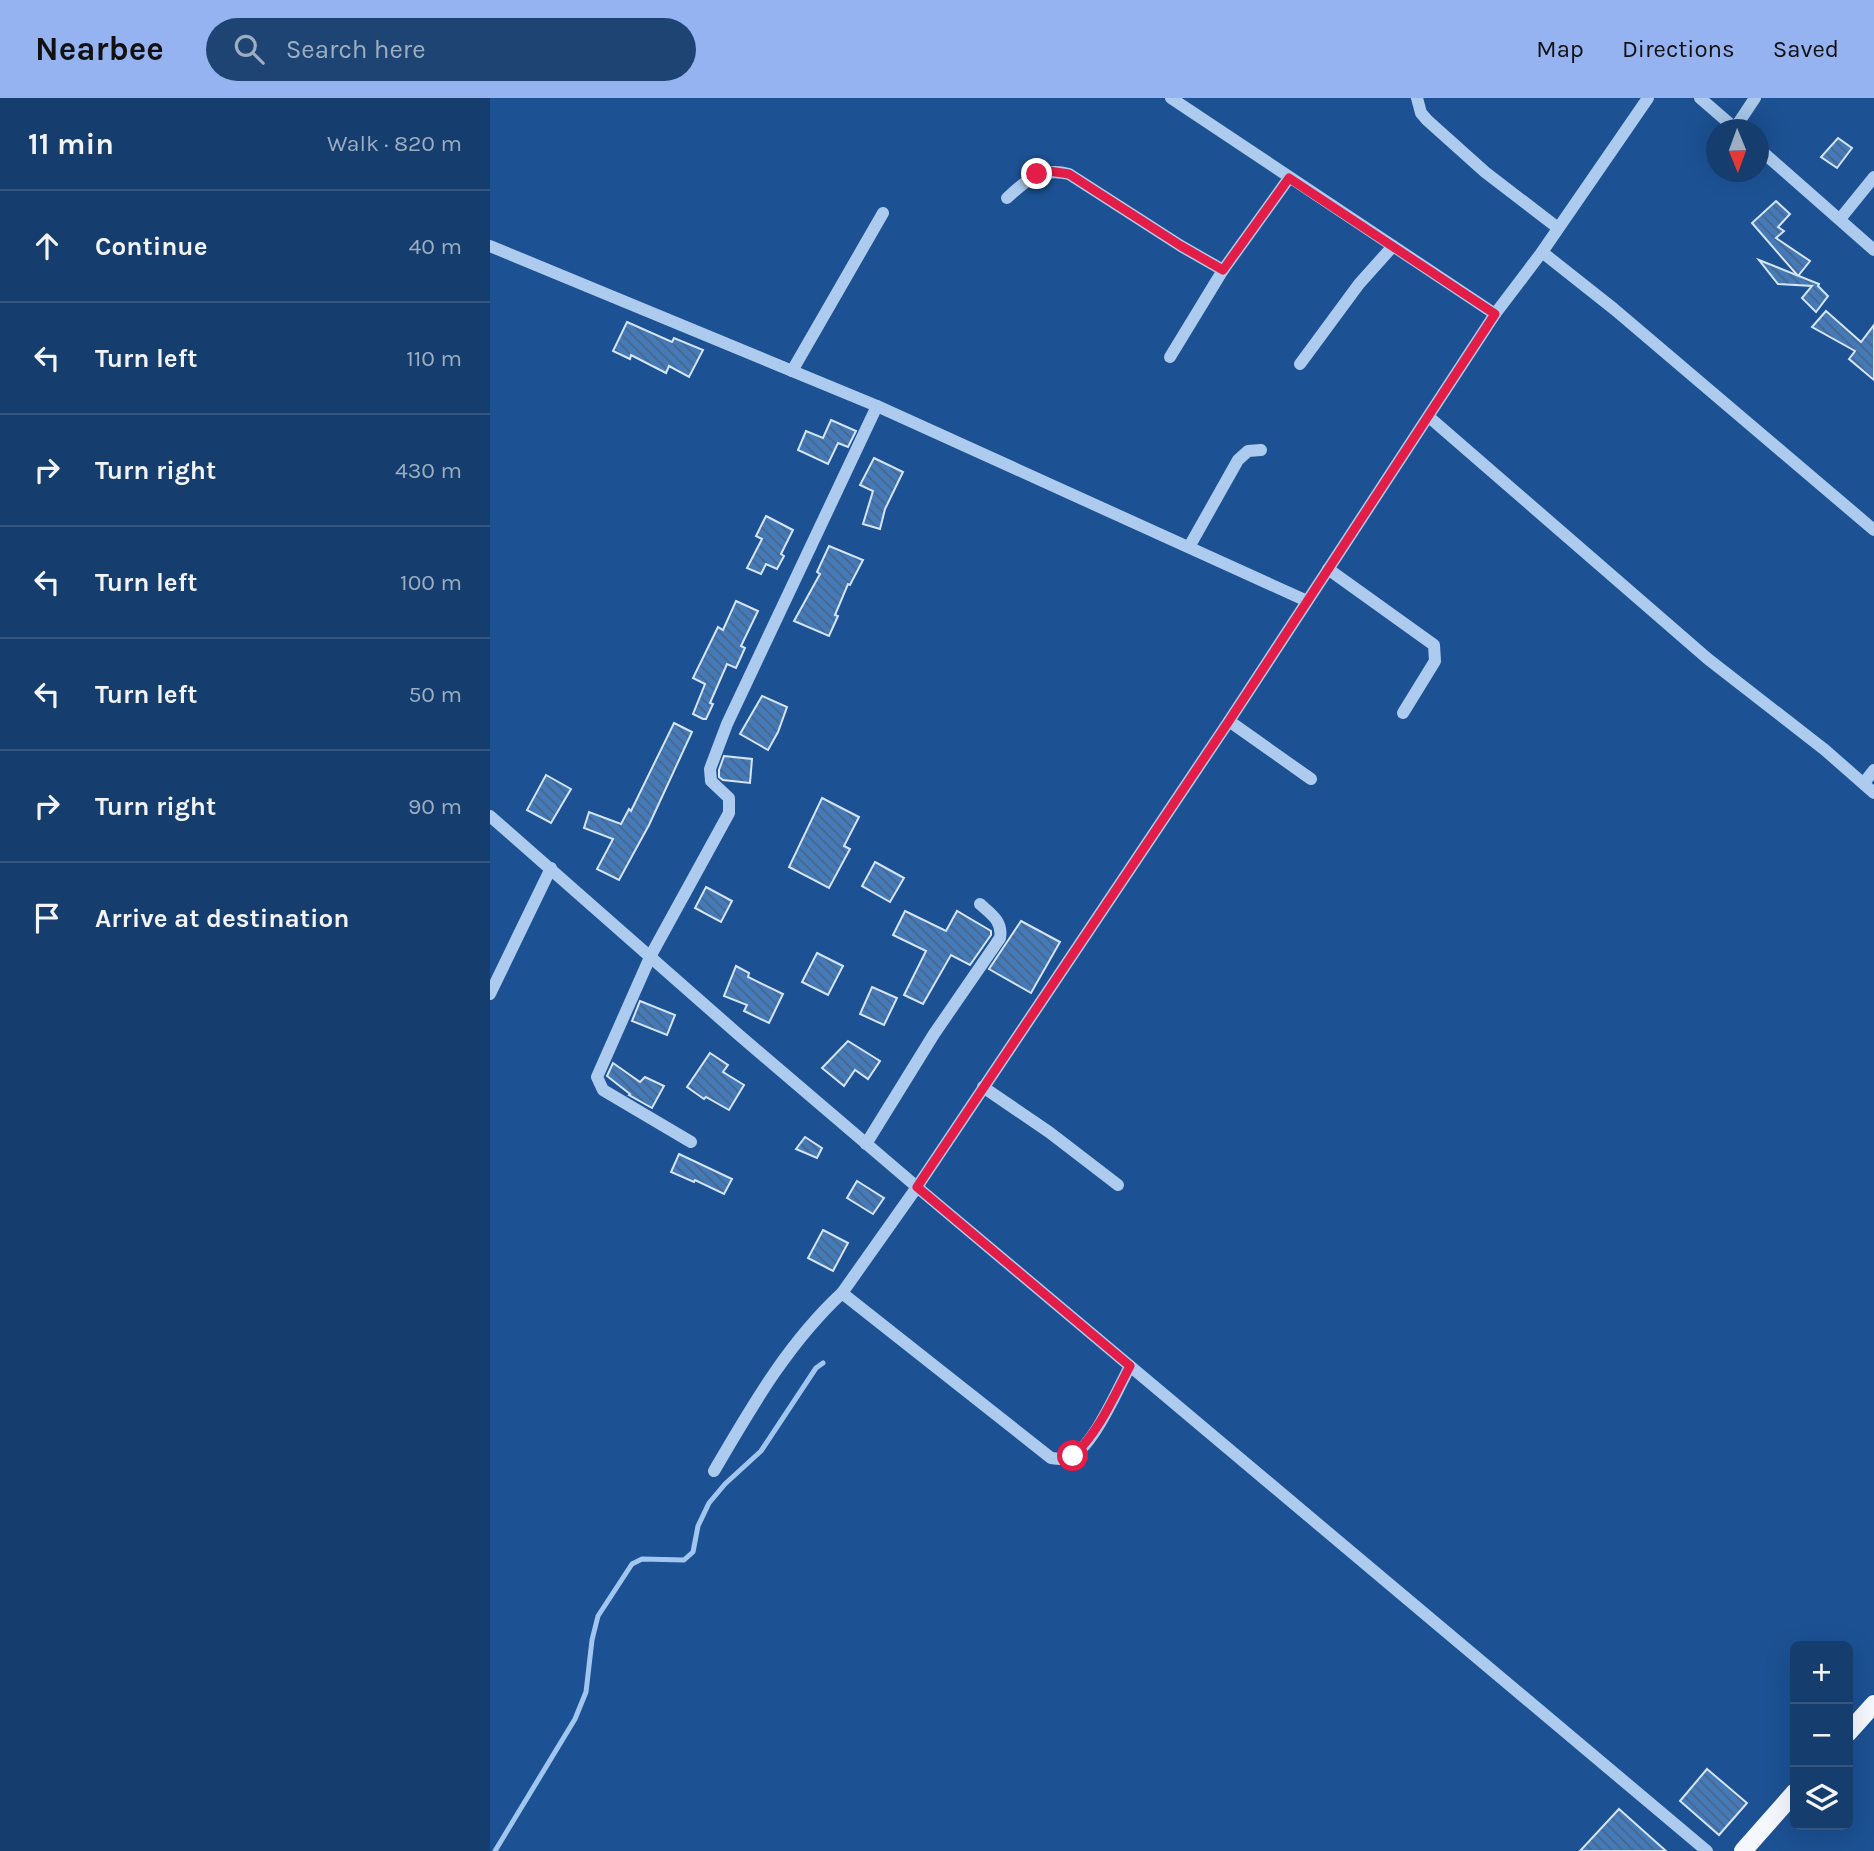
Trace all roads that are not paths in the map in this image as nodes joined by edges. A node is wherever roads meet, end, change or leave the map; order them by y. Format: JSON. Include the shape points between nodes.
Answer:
{"nodes":[{"id":1,"x":1171,"y":98,"type":"edge"},
{"id":2,"x":1417,"y":98,"type":"edge"},
{"id":3,"x":1648,"y":98,"type":"edge"},
{"id":4,"x":1700,"y":98,"type":"edge"},
{"id":5,"x":1755,"y":98,"type":"edge"},
{"id":6,"x":1724,"y":119,"type":"edge"},
{"id":7,"x":1742,"y":119,"type":"edge"},
{"id":8,"x":1769,"y":157,"type":"edge"},
{"id":9,"x":1874,"y":177,"type":"edge"},
{"id":10,"x":1289,"y":178,"type":"junction"},
{"id":11,"x":1007,"y":198,"type":"dead end"},
{"id":12,"x":883,"y":213,"type":"dead end"},
{"id":13,"x":1840,"y":219,"type":"junction"},
{"id":14,"x":1558,"y":228,"type":"junction"},
{"id":15,"x":490,"y":246,"type":"edge"},
{"id":16,"x":1393,"y":246,"type":"junction"},
{"id":17,"x":1874,"y":250,"type":"edge"},
{"id":18,"x":1542,"y":252,"type":"junction"},
{"id":19,"x":1223,"y":270,"type":"junction"},
{"id":20,"x":1495,"y":314,"type":"junction"},
{"id":21,"x":1170,"y":357,"type":"dead end"},
{"id":22,"x":1300,"y":364,"type":"dead end"},
{"id":23,"x":792,"y":371,"type":"junction"},
{"id":24,"x":877,"y":406,"type":"junction"},
{"id":25,"x":1429,"y":418,"type":"junction"},
{"id":26,"x":1261,"y":450,"type":"dead end"},
{"id":27,"x":1874,"y":530,"type":"edge"},
{"id":28,"x":1189,"y":547,"type":"junction"},
{"id":29,"x":1328,"y":569,"type":"junction"},
{"id":30,"x":1307,"y":601,"type":"junction"},
{"id":31,"x":1403,"y":713,"type":"dead end"},
{"id":32,"x":1229,"y":721,"type":"junction"},
{"id":33,"x":1874,"y":770,"type":"edge"},
{"id":34,"x":1311,"y":779,"type":"dead end"},
{"id":35,"x":1864,"y":783,"type":"junction"},
{"id":36,"x":1874,"y":793,"type":"edge"},
{"id":37,"x":490,"y":816,"type":"edge"},
{"id":38,"x":551,"y":868,"type":"junction"},
{"id":39,"x":980,"y":904,"type":"dead end"},
{"id":40,"x":651,"y":956,"type":"junction"},
{"id":41,"x":490,"y":994,"type":"edge"},
{"id":42,"x":983,"y":1087,"type":"junction"},
{"id":43,"x":691,"y":1142,"type":"dead end"},
{"id":44,"x":866,"y":1144,"type":"junction"},
{"id":45,"x":1118,"y":1185,"type":"dead end"},
{"id":46,"x":917,"y":1187,"type":"junction"},
{"id":47,"x":842,"y":1293,"type":"junction"},
{"id":48,"x":1130,"y":1366,"type":"junction"},
{"id":49,"x":714,"y":1471,"type":"dead end"},
{"id":50,"x":1874,"y":1704,"type":"edge"},
{"id":51,"x":1853,"y":1727,"type":"edge"},
{"id":52,"x":1790,"y":1798,"type":"edge"},
{"id":53,"x":1707,"y":1851,"type":"edge"},
{"id":54,"x":1743,"y":1851,"type":"edge"}],
"edges":[{"from":1,"to":10,"type":"street"},
{"from":2,"to":14,"type":"street","via":[[1427,120]]},
{"from":3,"to":14,"type":"street"},
{"from":4,"to":6,"type":"street"},
{"from":5,"to":7,"type":"street"},
{"from":8,"to":13,"type":"street"},
{"from":9,"to":13,"type":"street"},
{"from":10,"to":16,"type":"street"},
{"from":10,"to":19,"type":"street"},
{"from":11,"to":19,"type":"street","via":[[1037,174],[1069,174]]},
{"from":12,"to":23,"type":"street"},
{"from":13,"to":17,"type":"street"},
{"from":14,"to":18,"type":"street"},
{"from":15,"to":23,"type":"street"},
{"from":16,"to":20,"type":"street"},
{"from":16,"to":22,"type":"street"},
{"from":18,"to":20,"type":"street"},
{"from":18,"to":27,"type":"street"},
{"from":19,"to":21,"type":"street"},
{"from":20,"to":25,"type":"street"},
{"from":23,"to":24,"type":"street"},
{"from":24,"to":28,"type":"street"},
{"from":24,"to":40,"type":"street","via":[[727,724],[710,769],[711,781],[729,798],[729,813]]},
{"from":25,"to":29,"type":"street"},
{"from":25,"to":35,"type":"street","via":[[1708,659]]},
{"from":26,"to":28,"type":"street","via":[[1248,451],[1238,460]]},
{"from":28,"to":30,"type":"street"},
{"from":29,"to":30,"type":"street"},
{"from":29,"to":31,"type":"street","via":[[1434,645],[1435,661]]},
{"from":30,"to":32,"type":"street"},
{"from":32,"to":34,"type":"street"},
{"from":32,"to":42,"type":"street"},
{"from":33,"to":35,"type":"street"},
{"from":35,"to":36,"type":"street"},
{"from":37,"to":38,"type":"street"},
{"from":38,"to":40,"type":"street"},
{"from":38,"to":41,"type":"street"},
{"from":39,"to":44,"type":"street","via":[[999,921],[1000,938]]},
{"from":40,"to":43,"type":"street","via":[[597,1082],[603,1090]]},
{"from":40,"to":44,"type":"street"},
{"from":42,"to":45,"type":"street"},
{"from":42,"to":46,"type":"street"},
{"from":44,"to":46,"type":"street"},
{"from":46,"to":47,"type":"street"},
{"from":46,"to":48,"type":"street"},
{"from":47,"to":48,"type":"street","via":[[1051,1458],[1066,1459],[1083,1447]]},
{"from":47,"to":49,"type":"street","via":[[805,1330]]},
{"from":48,"to":53,"type":"street"},
{"from":50,"to":51,"type":"main road"},
{"from":52,"to":54,"type":"main road"}]}
